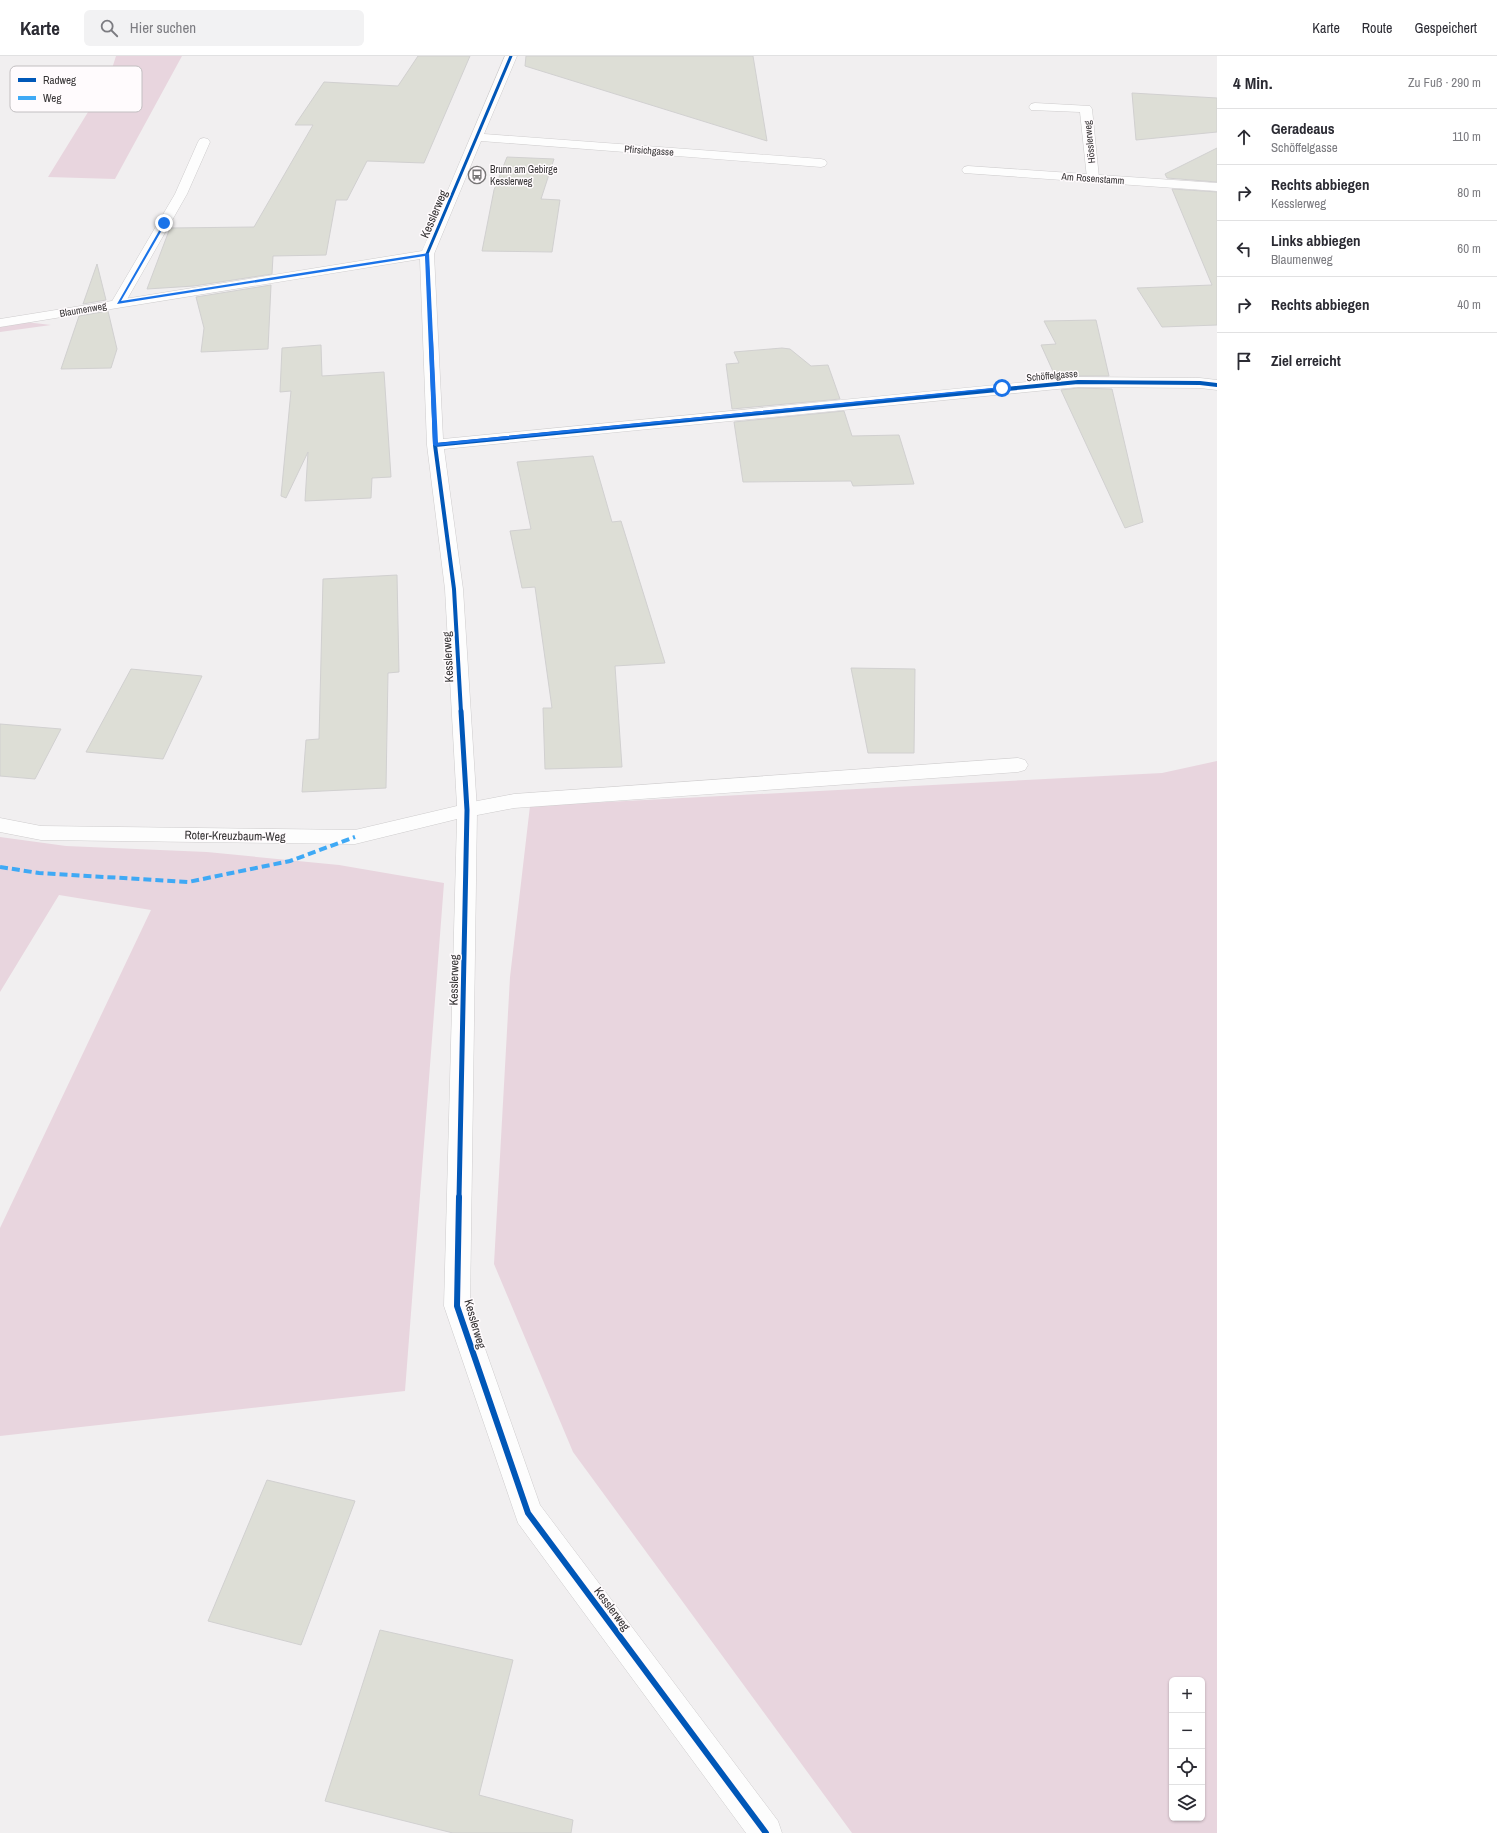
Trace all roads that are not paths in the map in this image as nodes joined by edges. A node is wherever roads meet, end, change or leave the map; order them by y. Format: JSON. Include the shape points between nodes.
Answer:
{"nodes":[{"id":1,"x":511,"y":56,"type":"edge"},
{"id":2,"x":1035,"y":107,"type":"dead end"},
{"id":3,"x":478,"y":137,"type":"junction"},
{"id":4,"x":204,"y":142,"type":"dead end"},
{"id":5,"x":821,"y":163,"type":"dead end"},
{"id":6,"x":968,"y":170,"type":"dead end"},
{"id":7,"x":1093,"y":178,"type":"junction"},
{"id":8,"x":1217,"y":187,"type":"edge"},
{"id":9,"x":427,"y":254,"type":"junction"},
{"id":10,"x":118,"y":303,"type":"junction"},
{"id":11,"x":0,"y":323,"type":"edge"},
{"id":12,"x":1217,"y":385,"type":"edge"},
{"id":13,"x":435,"y":445,"type":"junction"},
{"id":14,"x":1018,"y":765,"type":"dead end"},
{"id":15,"x":467,"y":810,"type":"junction"},
{"id":16,"x":0,"y":825,"type":"edge"},
{"id":17,"x":766,"y":1833,"type":"edge"}],
"edges":[{"from":1,"to":3,"type":"street","name":"Kesslerweg"},
{"from":2,"to":7,"type":"street","name":"Hösslerweg","via":[[1086,109]]},
{"from":3,"to":5,"type":"street","name":"Pfirsichgasse"},
{"from":3,"to":9,"type":"street","name":"Kesslerweg"},
{"from":4,"to":10,"type":"street","via":[[181,194]]},
{"from":6,"to":7,"type":"street","name":"Am Rosenstamm"},
{"from":7,"to":8,"type":"street","name":"Am Rosenstamm"},
{"from":9,"to":10,"type":"street","name":"Blaumenweg"},
{"from":9,"to":13,"type":"street","name":"Kesslerweg"},
{"from":10,"to":11,"type":"street","name":"Blaumenweg"},
{"from":12,"to":13,"type":"street","name":"Schöffelgasse","via":[[1078,382]]},
{"from":13,"to":15,"type":"street","name":"Kesslerweg","via":[[454,589]]},
{"from":14,"to":15,"type":"street","name":"Roter-Kreuzbaum-Weg","via":[[514,801]]},
{"from":15,"to":16,"type":"street","name":"Roter-Kreuzbaum-Weg","via":[[355,837],[41,833]]},
{"from":15,"to":17,"type":"street","name":"Kesslerweg","via":[[457,1306],[528,1513]]}]}
